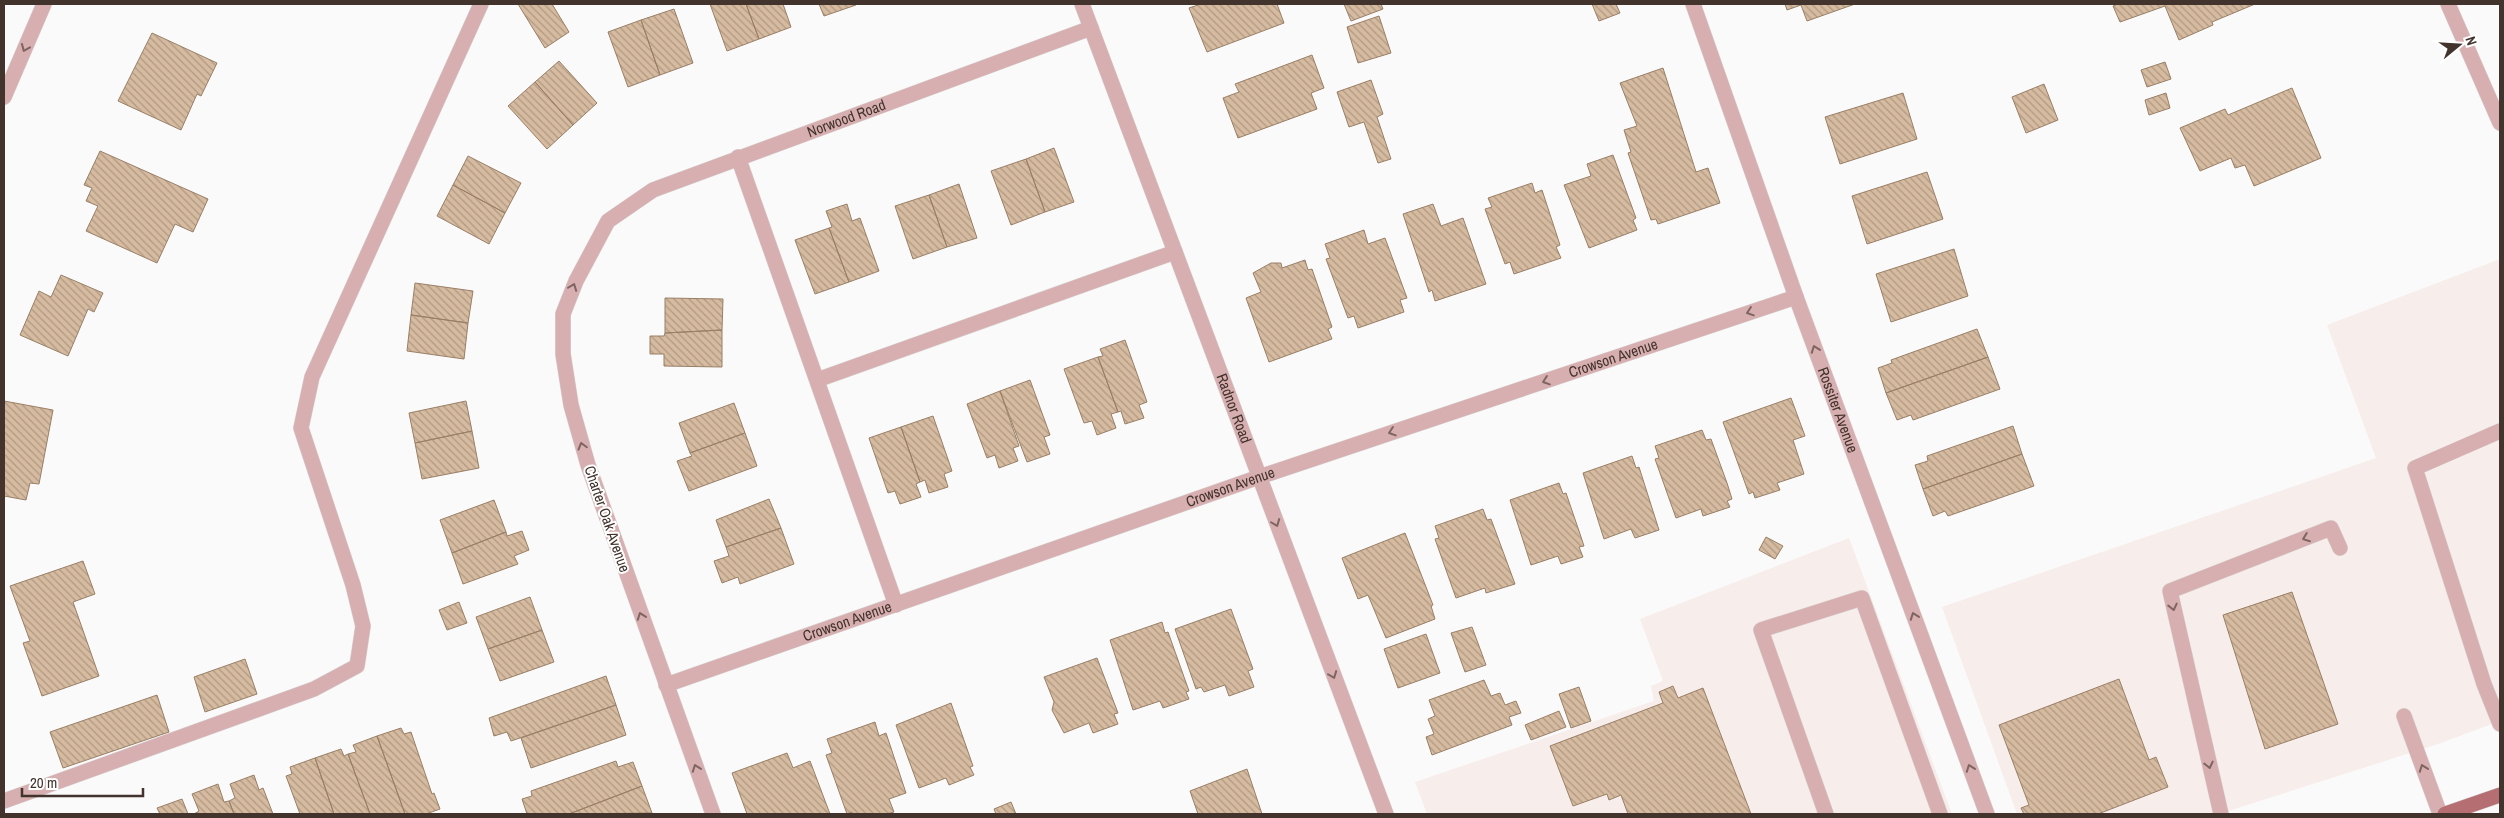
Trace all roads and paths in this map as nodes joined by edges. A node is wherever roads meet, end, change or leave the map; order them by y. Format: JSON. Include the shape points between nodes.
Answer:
{"nodes":[{"id":1,"x":44,"y":4,"type":"edge"},
{"id":2,"x":481,"y":4,"type":"edge"},
{"id":3,"x":1082,"y":4,"type":"edge"},
{"id":4,"x":1693,"y":4,"type":"edge"},
{"id":5,"x":2448,"y":4,"type":"edge"},
{"id":6,"x":1091,"y":28,"type":"junction"},
{"id":7,"x":4,"y":97,"type":"edge"},
{"id":8,"x":2497,"y":107,"type":"edge"},
{"id":9,"x":2500,"y":123,"type":"edge"},
{"id":10,"x":738,"y":157,"type":"junction"},
{"id":11,"x":608,"y":221,"type":"joint"},
{"id":12,"x":1175,"y":252,"type":"junction"},
{"id":13,"x":1796,"y":297,"type":"junction"},
{"id":14,"x":817,"y":380,"type":"junction"},
{"id":15,"x":2500,"y":431,"type":"edge"},
{"id":16,"x":1259,"y":477,"type":"junction"},
{"id":17,"x":2340,"y":548,"type":"dead end"},
{"id":18,"x":896,"y":605,"type":"junction"},
{"id":19,"x":666,"y":686,"type":"junction"},
{"id":20,"x":2404,"y":716,"type":"dead end"},
{"id":21,"x":2500,"y":724,"type":"edge"},
{"id":22,"x":2500,"y":795,"type":"edge"},
{"id":23,"x":4,"y":801,"type":"edge"},
{"id":24,"x":713,"y":814,"type":"edge"},
{"id":25,"x":1386,"y":814,"type":"edge"},
{"id":26,"x":1826,"y":814,"type":"edge"},
{"id":27,"x":1940,"y":814,"type":"edge"},
{"id":28,"x":1987,"y":814,"type":"edge"},
{"id":29,"x":2221,"y":814,"type":"edge"},
{"id":30,"x":2440,"y":814,"type":"edge"},
{"id":31,"x":2445,"y":814,"type":"edge"}],
"edges":[{"from":1,"to":7,"type":"street","one_way":true},
{"from":2,"to":23,"type":"street","via":[[312,377],[301,428],[363,626],[357,666],[314,689]]},
{"from":3,"to":6,"type":"street","name":"Radnor Road"},
{"from":4,"to":13,"type":"street","name":"Rossiter Avenue"},
{"from":5,"to":8,"type":"street"},
{"from":6,"to":10,"type":"street","name":"Norwood Road"},
{"from":6,"to":12,"type":"street","name":"Radnor Road"},
{"from":8,"to":9,"type":"street"},
{"from":10,"to":11,"type":"street","name":"Norwood Road","via":[[653,190]]},
{"from":10,"to":14,"type":"street"},
{"from":19,"to":11,"type":"street","name":"Charter Oak Avenue","one_way":true,"via":[[588,465],[571,405],[563,354],[563,314],[576,281]]},
{"from":12,"to":14,"type":"street"},
{"from":12,"to":16,"type":"street","name":"Radnor Road"},
{"from":13,"to":16,"type":"street","name":"Crowson Avenue","one_way":true},
{"from":28,"to":13,"type":"street","name":"Rossiter Avenue","one_way":true},
{"from":14,"to":18,"type":"street"},
{"from":15,"to":21,"type":"street","via":[[2415,468],[2484,684]]},
{"from":16,"to":18,"type":"street","name":"Crowson Avenue"},
{"from":16,"to":25,"type":"street","name":"Radnor Road","one_way":true},
{"from":17,"to":29,"type":"street","one_way":true,"via":[[2331,528],[2170,591]]},
{"from":18,"to":19,"type":"street","name":"Crowson Avenue"},
{"from":24,"to":19,"type":"street","name":"Charter Oak Avenue","one_way":true},
{"from":30,"to":20,"type":"street","one_way":true},
{"from":22,"to":31,"type":"main road"},
{"from":26,"to":27,"type":"street","via":[[1761,630],[1862,598]]}]}
